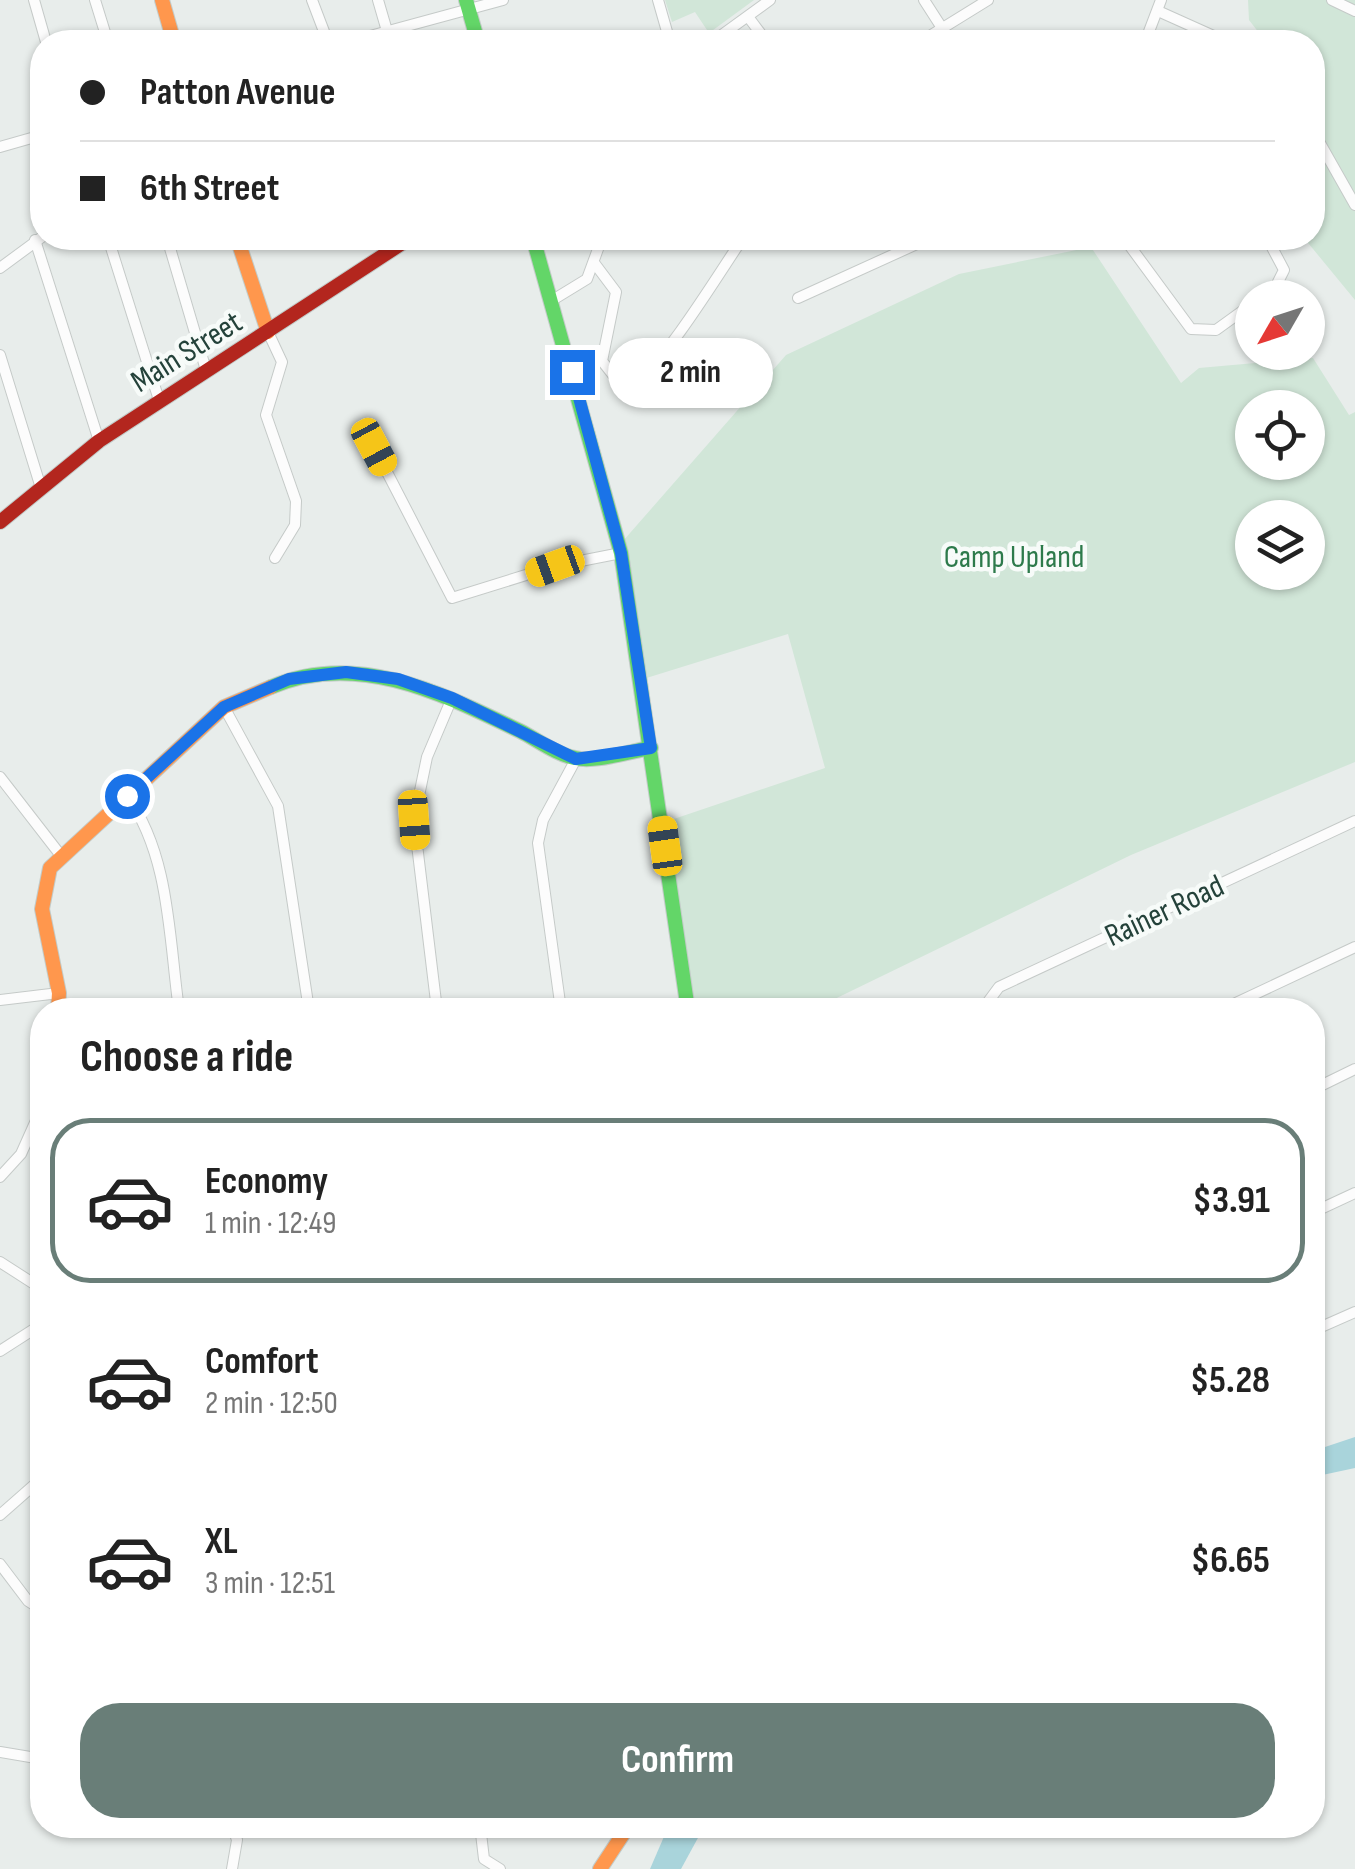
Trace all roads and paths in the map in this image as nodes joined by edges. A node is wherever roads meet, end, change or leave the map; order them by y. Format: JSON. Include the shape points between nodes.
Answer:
{"nodes":[{"id":1,"x":34,"y":0,"type":"edge"},
{"id":2,"x":95,"y":0,"type":"edge"},
{"id":3,"x":162,"y":0,"type":"edge"},
{"id":4,"x":312,"y":0,"type":"edge"},
{"id":5,"x":378,"y":0,"type":"edge"},
{"id":6,"x":503,"y":0,"type":"edge"},
{"id":7,"x":658,"y":0,"type":"edge"},
{"id":8,"x":770,"y":0,"type":"edge"},
{"id":9,"x":924,"y":0,"type":"edge"},
{"id":10,"x":988,"y":0,"type":"edge"},
{"id":11,"x":1332,"y":0,"type":"edge"},
{"id":12,"x":468,"y":5,"type":"edge"},
{"id":13,"x":1160,"y":6,"type":"edge"},
{"id":14,"x":1355,"y":11,"type":"edge"},
{"id":15,"x":749,"y":18,"type":"junction"},
{"id":16,"x":941,"y":26,"type":"junction"},
{"id":17,"x":43,"y":30,"type":"edge"},
{"id":18,"x":104,"y":30,"type":"edge"},
{"id":19,"x":171,"y":30,"type":"edge"},
{"id":20,"x":323,"y":30,"type":"edge"},
{"id":21,"x":386,"y":30,"type":"edge"},
{"id":22,"x":393,"y":30,"type":"edge"},
{"id":23,"x":475,"y":30,"type":"edge"},
{"id":24,"x":667,"y":30,"type":"edge"},
{"id":25,"x":730,"y":30,"type":"edge"},
{"id":26,"x":758,"y":30,"type":"edge"},
{"id":27,"x":936,"y":30,"type":"edge"},
{"id":28,"x":944,"y":30,"type":"edge"},
{"id":29,"x":1151,"y":30,"type":"edge"},
{"id":30,"x":1205,"y":30,"type":"edge"},
{"id":31,"x":30,"y":139,"type":"edge"},
{"id":32,"x":0,"y":148,"type":"edge"},
{"id":33,"x":1325,"y":152,"type":"edge"},
{"id":34,"x":1355,"y":205,"type":"edge"},
{"id":35,"x":30,"y":245,"type":"edge"},
{"id":36,"x":43,"y":250,"type":"edge"},
{"id":37,"x":112,"y":250,"type":"edge"},
{"id":38,"x":170,"y":250,"type":"edge"},
{"id":39,"x":241,"y":250,"type":"edge"},
{"id":40,"x":377,"y":250,"type":"edge"},
{"id":41,"x":536,"y":250,"type":"edge"},
{"id":42,"x":599,"y":250,"type":"edge"},
{"id":43,"x":734,"y":250,"type":"edge"},
{"id":44,"x":896,"y":250,"type":"edge"},
{"id":45,"x":1132,"y":250,"type":"edge"},
{"id":46,"x":1273,"y":250,"type":"edge"},
{"id":47,"x":596,"y":264,"type":"junction"},
{"id":48,"x":0,"y":268,"type":"edge"},
{"id":49,"x":1279,"y":280,"type":"edge"},
{"id":50,"x":798,"y":298,"type":"dead end"},
{"id":51,"x":551,"y":301,"type":"junction"},
{"id":52,"x":1235,"y":316,"type":"edge"},
{"id":53,"x":268,"y":332,"type":"junction"},
{"id":54,"x":0,"y":355,"type":"edge"},
{"id":55,"x":206,"y":370,"type":"junction"},
{"id":56,"x":160,"y":400,"type":"junction"},
{"id":57,"x":369,"y":425,"type":"dead end"},
{"id":58,"x":99,"y":441,"type":"junction"},
{"id":59,"x":41,"y":488,"type":"junction"},
{"id":60,"x":0,"y":522,"type":"edge"},
{"id":61,"x":621,"y":553,"type":"junction"},
{"id":62,"x":275,"y":558,"type":"dead end"},
{"id":63,"x":452,"y":698,"type":"junction"},
{"id":64,"x":224,"y":707,"type":"junction"},
{"id":65,"x":651,"y":748,"type":"junction"},
{"id":66,"x":576,"y":759,"type":"junction"},
{"id":67,"x":0,"y":777,"type":"edge"},
{"id":68,"x":127,"y":796,"type":"junction"},
{"id":69,"x":1355,"y":821,"type":"edge"},
{"id":70,"x":62,"y":857,"type":"junction"},
{"id":71,"x":1355,"y":947,"type":"edge"},
{"id":72,"x":59,"y":992,"type":"junction"},
{"id":73,"x":59,"y":998,"type":"edge"},
{"id":74,"x":177,"y":998,"type":"edge"},
{"id":75,"x":307,"y":998,"type":"edge"},
{"id":76,"x":436,"y":998,"type":"edge"},
{"id":77,"x":559,"y":998,"type":"edge"},
{"id":78,"x":686,"y":998,"type":"edge"},
{"id":79,"x":990,"y":998,"type":"edge"},
{"id":80,"x":1247,"y":998,"type":"edge"},
{"id":81,"x":0,"y":1000,"type":"edge"},
{"id":82,"x":1355,"y":1069,"type":"edge"},
{"id":83,"x":1325,"y":1084,"type":"edge"},
{"id":84,"x":30,"y":1135,"type":"edge"},
{"id":85,"x":0,"y":1177,"type":"edge"},
{"id":86,"x":1355,"y":1193,"type":"edge"},
{"id":87,"x":1325,"y":1207,"type":"edge"},
{"id":88,"x":0,"y":1262,"type":"edge"},
{"id":89,"x":30,"y":1281,"type":"edge"},
{"id":90,"x":1355,"y":1312,"type":"edge"},
{"id":91,"x":1325,"y":1325,"type":"edge"},
{"id":92,"x":30,"y":1332,"type":"edge"},
{"id":93,"x":0,"y":1351,"type":"edge"},
{"id":94,"x":30,"y":1489,"type":"edge"},
{"id":95,"x":0,"y":1515,"type":"edge"},
{"id":96,"x":0,"y":1564,"type":"edge"},
{"id":97,"x":30,"y":1601,"type":"edge"},
{"id":98,"x":0,"y":1752,"type":"edge"},
{"id":99,"x":30,"y":1758,"type":"edge"},
{"id":100,"x":235,"y":1838,"type":"edge"},
{"id":101,"x":482,"y":1838,"type":"edge"},
{"id":102,"x":620,"y":1838,"type":"edge"},
{"id":103,"x":232,"y":1869,"type":"edge"},
{"id":104,"x":500,"y":1869,"type":"edge"},
{"id":105,"x":600,"y":1869,"type":"edge"}],
"edges":[{"from":1,"to":17,"type":"street"},
{"from":2,"to":18,"type":"street"},
{"from":3,"to":19,"type":"street"},
{"from":4,"to":20,"type":"street"},
{"from":5,"to":21,"type":"street"},
{"from":6,"to":12,"type":"street"},
{"from":7,"to":24,"type":"street"},
{"from":8,"to":15,"type":"street"},
{"from":9,"to":16,"type":"street"},
{"from":10,"to":16,"type":"street"},
{"from":11,"to":14,"type":"street"},
{"from":12,"to":22,"type":"street"},
{"from":12,"to":23,"type":"street"},
{"from":13,"to":29,"type":"street"},
{"from":13,"to":30,"type":"street"},
{"from":15,"to":25,"type":"street"},
{"from":15,"to":26,"type":"street"},
{"from":16,"to":27,"type":"street"},
{"from":16,"to":28,"type":"street"},
{"from":31,"to":32,"type":"street"},
{"from":33,"to":34,"type":"street"},
{"from":35,"to":48,"type":"street"},
{"from":36,"to":58,"type":"street"},
{"from":37,"to":56,"type":"street"},
{"from":38,"to":55,"type":"street"},
{"from":39,"to":53,"type":"street"},
{"from":40,"to":53,"type":"street","name":"Main Street"},
{"from":41,"to":51,"type":"street"},
{"from":42,"to":47,"type":"street"},
{"from":43,"to":47,"type":"street","via":[[642,378],[632,382],[617,380],[602,361],[616,292]]},
{"from":44,"to":50,"type":"street"},
{"from":45,"to":52,"type":"street","via":[[1197,331],[1216,330]]},
{"from":46,"to":49,"type":"street","via":[[1284,270]]},
{"from":47,"to":51,"type":"street","via":[[587,279]]},
{"from":51,"to":61,"type":"street"},
{"from":53,"to":55,"type":"street","name":"Main Street"},
{"from":53,"to":62,"type":"street","via":[[282,362],[266,415],[296,501],[295,525]]},
{"from":54,"to":59,"type":"street"},
{"from":55,"to":56,"type":"street","name":"Main Street"},
{"from":56,"to":58,"type":"street","name":"Main Street"},
{"from":57,"to":61,"type":"street","via":[[374,447],[452,598]]},
{"from":58,"to":59,"type":"street","name":"Main Street"},
{"from":59,"to":60,"type":"street","name":"Main Street"},
{"from":61,"to":65,"type":"street"},
{"from":63,"to":64,"type":"street","via":[[398,679],[346,672],[289,679]]},
{"from":63,"to":66,"type":"street"},
{"from":63,"to":76,"type":"street","via":[[427,757],[414,820]]},
{"from":64,"to":68,"type":"street"},
{"from":64,"to":75,"type":"street","via":[[278,806]]},
{"from":65,"to":66,"type":"street"},
{"from":65,"to":78,"type":"street"},
{"from":66,"to":77,"type":"street","via":[[542,820],[538,843]]},
{"from":67,"to":70,"type":"street"},
{"from":68,"to":70,"type":"street"},
{"from":68,"to":74,"type":"street","via":[[147,824],[156,856]]},
{"from":69,"to":79,"type":"street","name":"Rainer Road","via":[[999,986]]},
{"from":70,"to":72,"type":"street","via":[[50,868],[42,909]]},
{"from":71,"to":80,"type":"street"},
{"from":72,"to":73,"type":"street"},
{"from":72,"to":81,"type":"street"},
{"from":82,"to":83,"type":"street"},
{"from":84,"to":85,"type":"street"},
{"from":86,"to":87,"type":"street"},
{"from":88,"to":89,"type":"street"},
{"from":90,"to":91,"type":"street"},
{"from":92,"to":93,"type":"street"},
{"from":94,"to":95,"type":"street"},
{"from":96,"to":97,"type":"street"},
{"from":98,"to":99,"type":"street"},
{"from":100,"to":103,"type":"street"},
{"from":101,"to":104,"type":"street","via":[[484,1859]]},
{"from":102,"to":105,"type":"street"}]}
